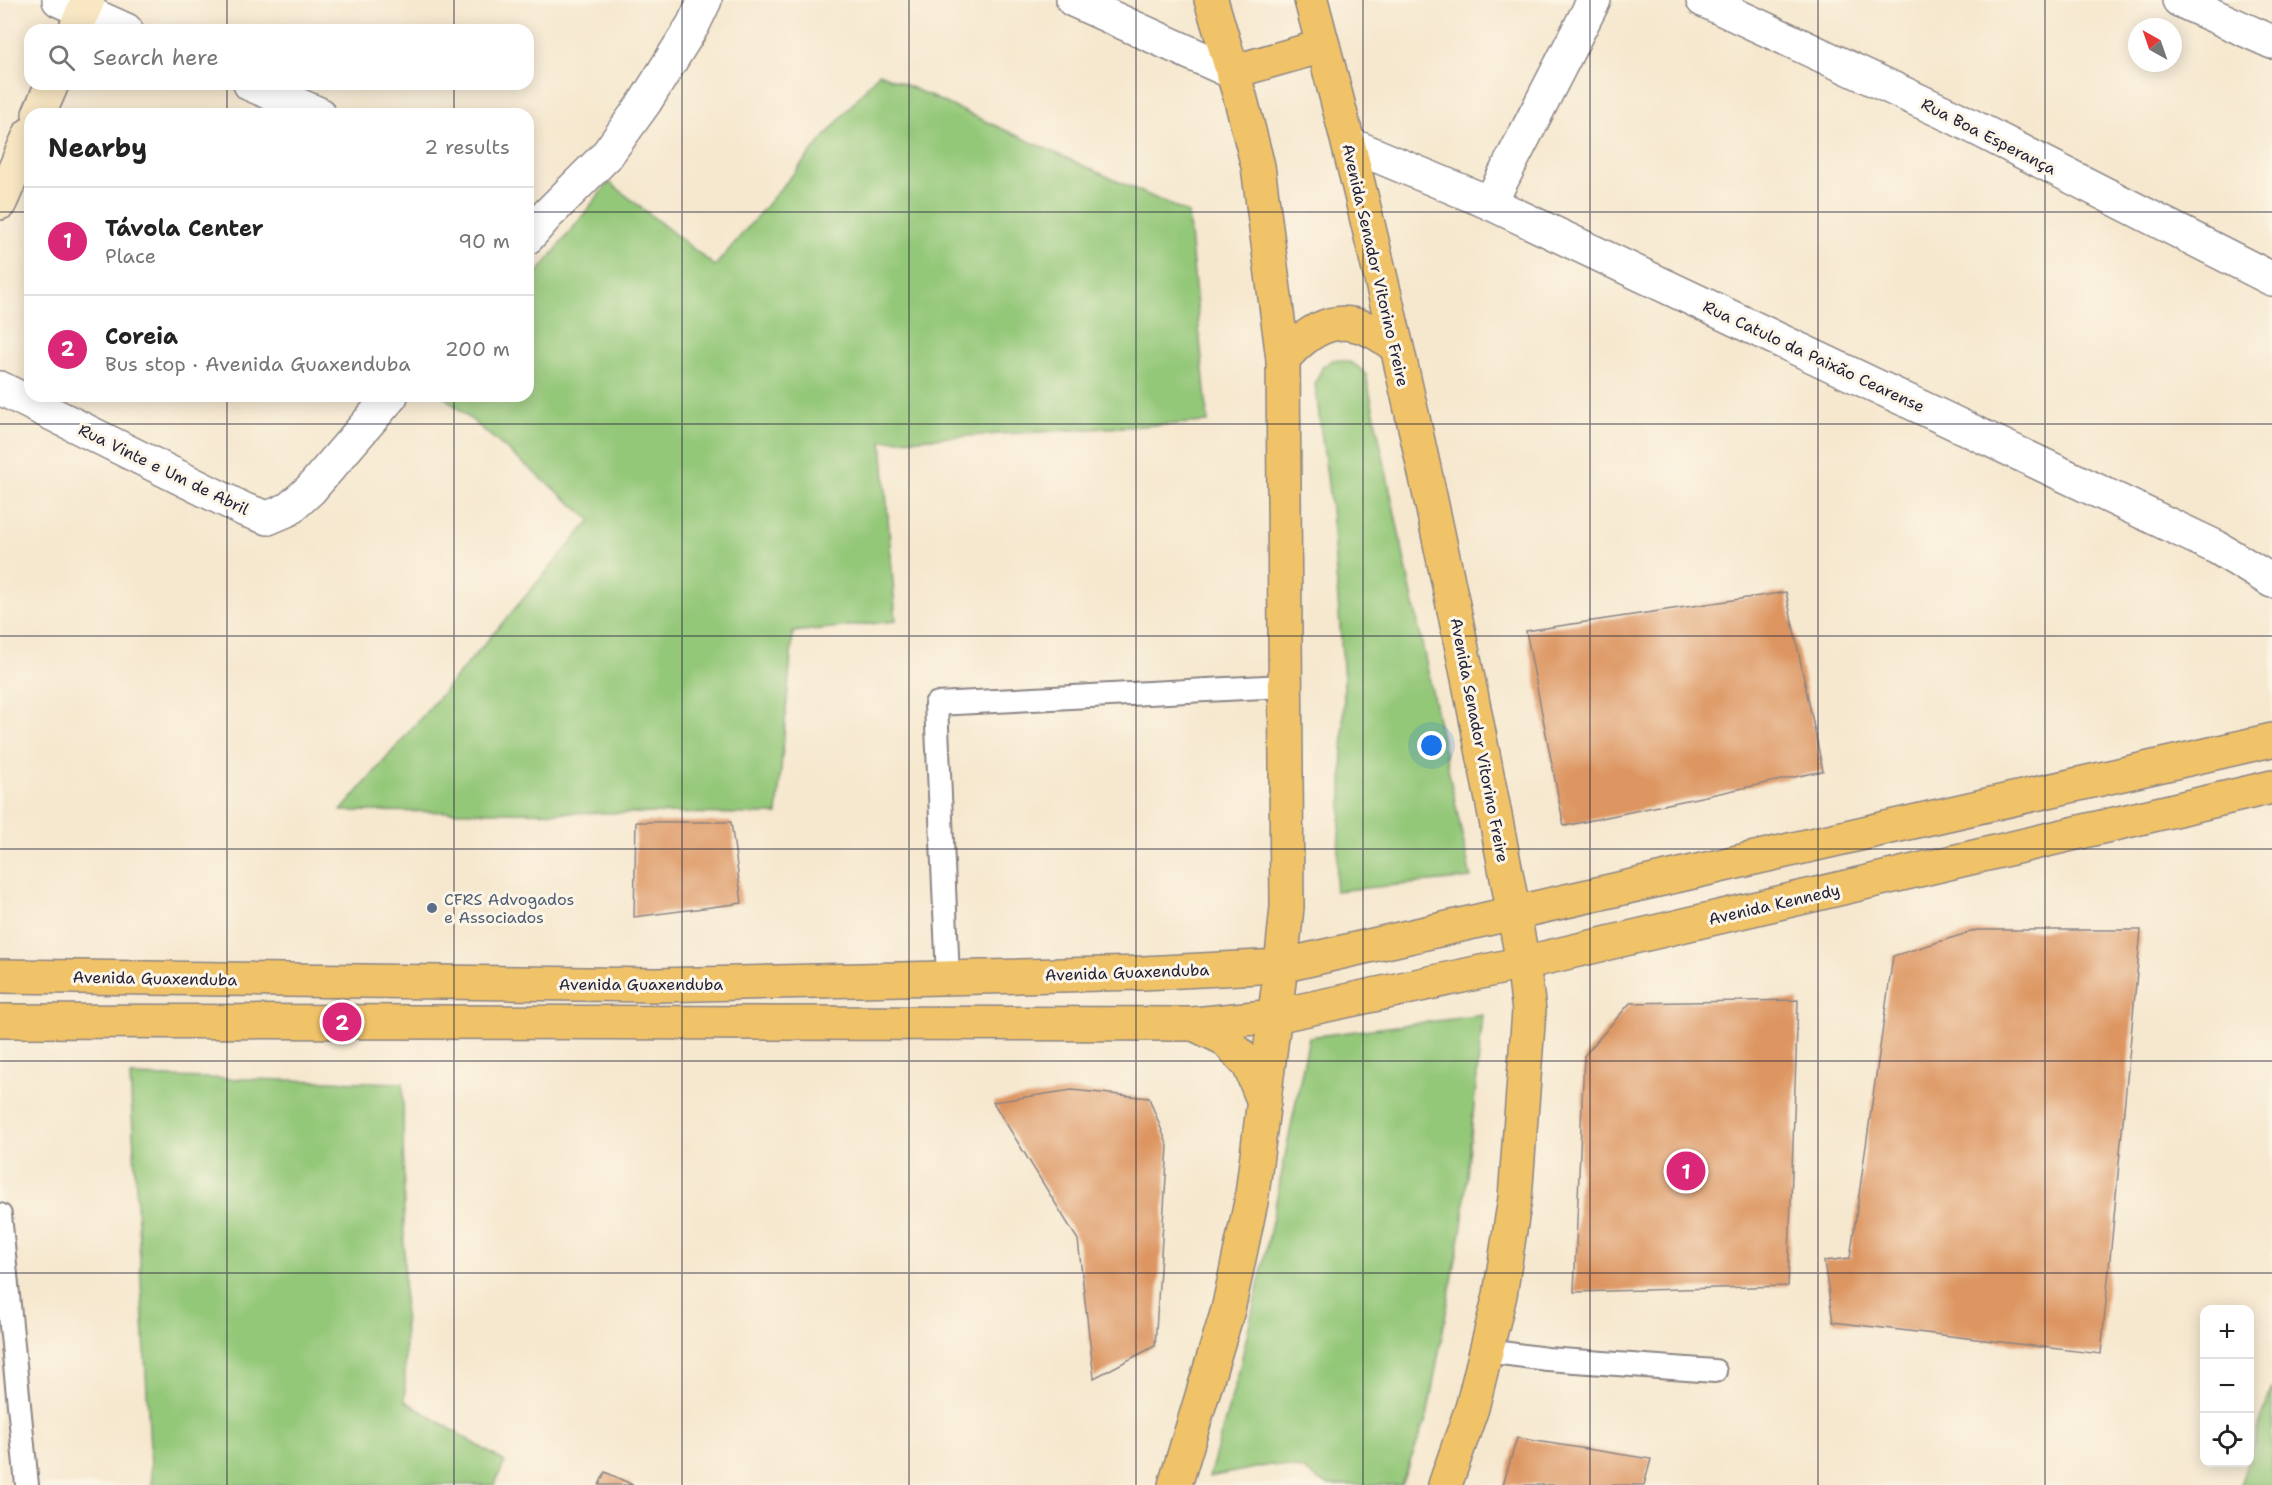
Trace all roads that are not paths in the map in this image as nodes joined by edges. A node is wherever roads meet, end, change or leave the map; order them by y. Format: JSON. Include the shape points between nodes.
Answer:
{"nodes":[{"id":1,"x":705,"y":0,"type":"edge"},
{"id":2,"x":1073,"y":0,"type":"edge"},
{"id":3,"x":1210,"y":0,"type":"edge"},
{"id":4,"x":1311,"y":0,"type":"edge"},
{"id":5,"x":1594,"y":0,"type":"edge"},
{"id":6,"x":1703,"y":0,"type":"edge"},
{"id":7,"x":2179,"y":0,"type":"edge"},
{"id":8,"x":77,"y":10,"type":"edge"},
{"id":9,"x":111,"y":24,"type":"edge"},
{"id":10,"x":2272,"y":42,"type":"edge"},
{"id":11,"x":1323,"y":46,"type":"junction"},
{"id":12,"x":1232,"y":72,"type":"junction"},
{"id":13,"x":49,"y":90,"type":"edge"},
{"id":14,"x":264,"y":90,"type":"edge"},
{"id":15,"x":42,"y":108,"type":"edge"},
{"id":16,"x":305,"y":108,"type":"edge"},
{"id":17,"x":1349,"y":144,"type":"junction"},
{"id":18,"x":24,"y":148,"type":"edge"},
{"id":19,"x":0,"y":203,"type":"edge"},
{"id":20,"x":1490,"y":203,"type":"junction"},
{"id":21,"x":535,"y":219,"type":"edge"},
{"id":22,"x":2272,"y":279,"type":"edge"},
{"id":23,"x":1395,"y":346,"type":"junction"},
{"id":24,"x":1283,"y":359,"type":"junction"},
{"id":25,"x":0,"y":388,"type":"edge"},
{"id":26,"x":24,"y":400,"type":"edge"},
{"id":27,"x":28,"y":402,"type":"edge"},
{"id":28,"x":386,"y":402,"type":"edge"},
{"id":29,"x":2272,"y":580,"type":"edge"},
{"id":30,"x":1286,"y":686,"type":"junction"},
{"id":31,"x":2272,"y":740,"type":"edge"},
{"id":32,"x":2272,"y":787,"type":"edge"},
{"id":33,"x":1514,"y":914,"type":"junction"},
{"id":34,"x":1523,"y":963,"type":"junction"},
{"id":35,"x":1281,"y":966,"type":"junction"},
{"id":36,"x":0,"y":976,"type":"edge"},
{"id":37,"x":948,"y":978,"type":"junction"},
{"id":38,"x":1275,"y":1016,"type":"junction"},
{"id":39,"x":0,"y":1021,"type":"edge"},
{"id":40,"x":1194,"y":1024,"type":"junction"},
{"id":41,"x":1264,"y":1102,"type":"junction"},
{"id":42,"x":0,"y":1215,"type":"edge"},
{"id":43,"x":1486,"y":1351,"type":"junction"},
{"id":44,"x":1715,"y":1371,"type":"dead end"},
{"id":45,"x":27,"y":1485,"type":"edge"},
{"id":46,"x":1175,"y":1485,"type":"edge"},
{"id":47,"x":1444,"y":1485,"type":"edge"}],
"edges":[{"from":1,"to":21,"type":"street","via":[[645,102],[613,147],[577,188]]},
{"from":2,"to":12,"type":"street"},
{"from":3,"to":12,"type":"main road"},
{"from":4,"to":11,"type":"main road","name":"Avenida Senador Vitorino Freire"},
{"from":5,"to":20,"type":"street"},
{"from":6,"to":22,"type":"street","name":"Rua Boa Esperança","via":[[1954,117]]},
{"from":7,"to":10,"type":"street"},
{"from":8,"to":9,"type":"street"},
{"from":11,"to":12,"type":"main road"},
{"from":11,"to":17,"type":"main road","name":"Avenida Senador Vitorino Freire"},
{"from":12,"to":24,"type":"main road","via":[[1258,166]]},
{"from":13,"to":15,"type":"street"},
{"from":14,"to":16,"type":"street"},
{"from":17,"to":20,"type":"street","name":"Rua Catulo da Paixão Cearense"},
{"from":17,"to":23,"type":"main road","name":"Avenida Senador Vitorino Freire"},
{"from":18,"to":19,"type":"street"},
{"from":20,"to":29,"type":"street","name":"Rua Catulo da Paixão Cearense","via":[[2216,546]]},
{"from":23,"to":24,"type":"main road","via":[[1367,327],[1339,323],[1311,333]]},
{"from":23,"to":33,"type":"main road","name":"Avenida Senador Vitorino Freire","via":[[1453,599]]},
{"from":24,"to":30,"type":"main road"},
{"from":25,"to":26,"type":"street","name":"Rua Vinte e Um de Abril"},
{"from":27,"to":28,"type":"street","name":"Rua Vinte e Um de Abril","via":[[268,518],[289,509],[310,490]]},
{"from":30,"to":35,"type":"main road","via":[[1287,907]]},
{"from":30,"to":37,"type":"lane","via":[[936,704]]},
{"from":31,"to":33,"type":"main road"},
{"from":32,"to":34,"type":"main road","name":"Avenida Kennedy"},
{"from":33,"to":34,"type":"main road","name":"Avenida Senador Vitorino Freire"},
{"from":33,"to":35,"type":"main road"},
{"from":34,"to":38,"type":"main road","name":"Avenida Kennedy"},
{"from":34,"to":43,"type":"main road","name":"Avenida Senador Vitorino Freire","via":[[1528,1011],[1515,1198],[1500,1295]]},
{"from":35,"to":37,"type":"main road","name":"Avenida Guaxenduba"},
{"from":35,"to":38,"type":"main road"},
{"from":36,"to":37,"type":"main road","name":"Avenida Guaxenduba","via":[[656,985]]},
{"from":38,"to":40,"type":"main road"},
{"from":38,"to":41,"type":"main road"},
{"from":39,"to":40,"type":"main road"},
{"from":40,"to":41,"type":"main road","via":[[1225,1039],[1250,1065]]},
{"from":41,"to":46,"type":"main road","via":[[1251,1202],[1228,1310]]},
{"from":42,"to":45,"type":"lane"},
{"from":43,"to":44,"type":"lane"},
{"from":43,"to":47,"type":"main road","name":"Avenida Senador Vitorino Freire","via":[[1472,1407]]}]}
